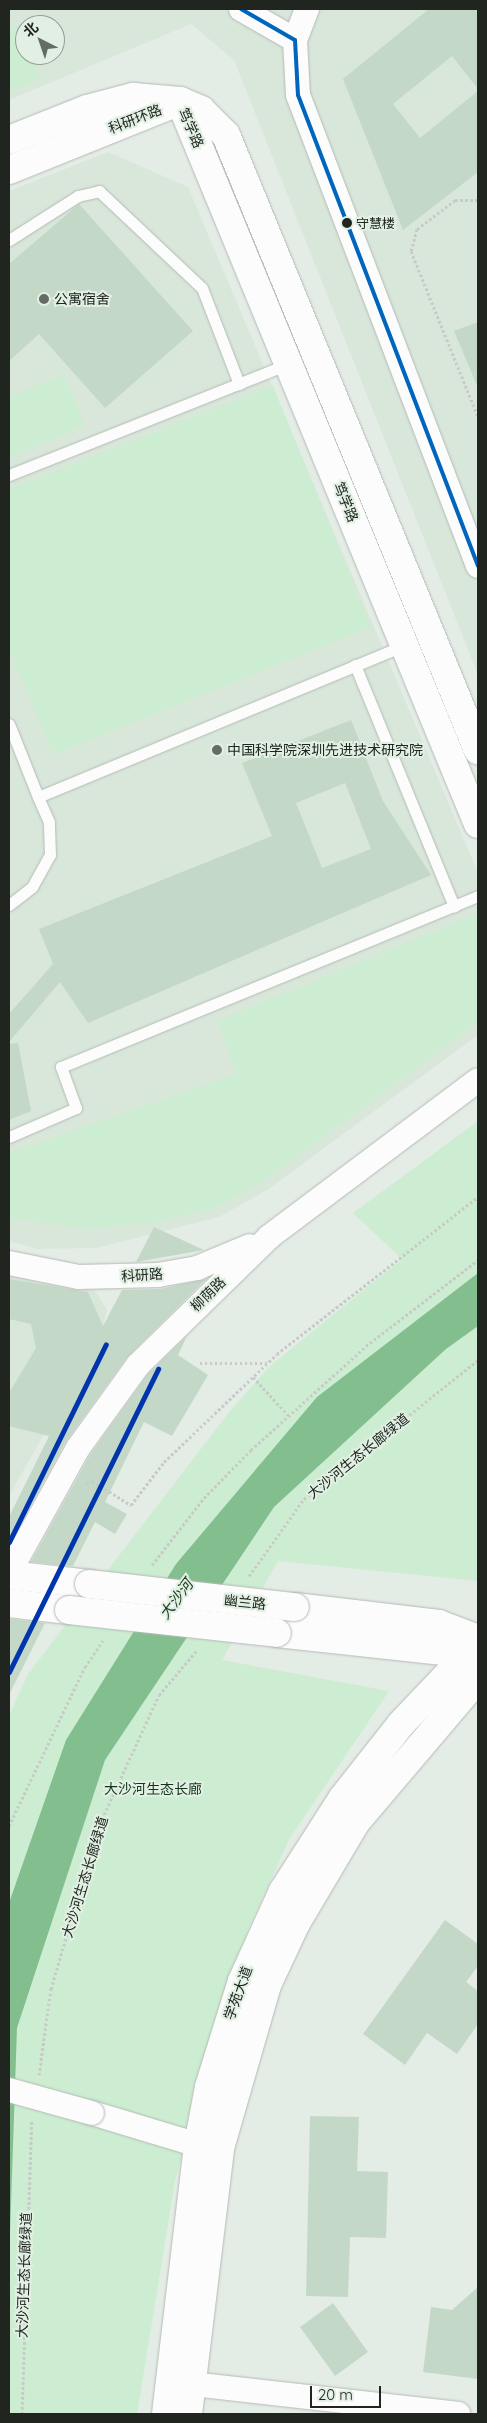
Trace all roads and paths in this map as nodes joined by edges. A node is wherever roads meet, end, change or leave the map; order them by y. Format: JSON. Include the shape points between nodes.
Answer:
{"nodes":[{"id":1,"x":241,"y":9,"type":"edge"},
{"id":2,"x":307,"y":9,"type":"edge"},
{"id":3,"x":295,"y":40,"type":"junction"},
{"id":4,"x":180,"y":101,"type":"junction"},
{"id":5,"x":9,"y":140,"type":"edge"},
{"id":6,"x":9,"y":170,"type":"edge"},
{"id":7,"x":478,"y":200,"type":"edge"},
{"id":8,"x":9,"y":240,"type":"edge"},
{"id":9,"x":289,"y":364,"type":"junction"},
{"id":10,"x":239,"y":384,"type":"junction"},
{"id":11,"x":478,"y":417,"type":"edge"},
{"id":12,"x":9,"y":475,"type":"edge"},
{"id":13,"x":478,"y":566,"type":"edge"},
{"id":14,"x":405,"y":645,"type":"junction"},
{"id":15,"x":355,"y":665,"type":"junction"},
{"id":16,"x":9,"y":724,"type":"edge"},
{"id":17,"x":478,"y":750,"type":"edge"},
{"id":18,"x":38,"y":797,"type":"junction"},
{"id":19,"x":478,"y":824,"type":"edge"},
{"id":20,"x":478,"y":896,"type":"edge"},
{"id":21,"x":9,"y":906,"type":"edge"},
{"id":22,"x":454,"y":906,"type":"junction"},
{"id":23,"x":478,"y":1080,"type":"edge"},
{"id":24,"x":9,"y":1137,"type":"edge"},
{"id":25,"x":478,"y":1197,"type":"edge"},
{"id":26,"x":269,"y":1237,"type":"junction"},
{"id":27,"x":478,"y":1260,"type":"edge"},
{"id":28,"x":9,"y":1263,"type":"edge"},
{"id":29,"x":478,"y":1360,"type":"edge"},
{"id":30,"x":200,"y":1363,"type":"dead end"},
{"id":31,"x":268,"y":1363,"type":"junction"},
{"id":32,"x":253,"y":1377,"type":"junction"},
{"id":33,"x":288,"y":1415,"type":"junction"},
{"id":34,"x":83,"y":1485,"type":"dead end"},
{"id":35,"x":150,"y":1568,"type":"dead end"},
{"id":36,"x":9,"y":1574,"type":"edge"},
{"id":37,"x":242,"y":1586,"type":"dead end"},
{"id":38,"x":9,"y":1603,"type":"edge"},
{"id":39,"x":107,"y":1634,"type":"dead end"},
{"id":40,"x":204,"y":1641,"type":"dead end"},
{"id":41,"x":476,"y":1648,"type":"edge"},
{"id":42,"x":478,"y":1678,"type":"edge"},
{"id":43,"x":9,"y":1826,"type":"edge"},
{"id":44,"x":37,"y":2083,"type":"dead end"},
{"id":45,"x":9,"y":2090,"type":"edge"},
{"id":46,"x":33,"y":2111,"type":"dead end"},
{"id":47,"x":198,"y":2145,"type":"junction"},
{"id":48,"x":180,"y":2383,"type":"junction"},
{"id":49,"x":22,"y":2414,"type":"edge"},
{"id":50,"x":166,"y":2414,"type":"edge"},
{"id":51,"x":188,"y":2414,"type":"edge"},
{"id":52,"x":458,"y":2414,"type":"edge"}],
"edges":[{"from":1,"to":3,"type":"street"},
{"from":2,"to":3,"type":"street"},
{"from":3,"to":13,"type":"street","via":[[298,95]]},
{"from":4,"to":5,"type":"street","name":"科研环路","via":[[140,97],[109,102]]},
{"from":4,"to":6,"type":"street","name":"科研环路"},
{"from":4,"to":9,"type":"street","name":"笃学路"},
{"from":4,"to":17,"type":"street","name":"笃学路","via":[[214,121],[234,148]]},
{"from":7,"to":11,"type":"path","via":[[455,200],[418,229],[411,251]]},
{"from":8,"to":10,"type":"lane","via":[[78,196],[99,191],[202,288]]},
{"from":9,"to":10,"type":"lane"},
{"from":9,"to":14,"type":"street","name":"笃学路"},
{"from":10,"to":12,"type":"lane"},
{"from":14,"to":15,"type":"lane"},
{"from":14,"to":19,"type":"street","name":"笃学路"},
{"from":15,"to":18,"type":"lane"},
{"from":15,"to":22,"type":"lane"},
{"from":16,"to":18,"type":"lane"},
{"from":18,"to":21,"type":"lane","via":[[50,822],[50,855],[32,887]]},
{"from":20,"to":22,"type":"lane"},
{"from":22,"to":24,"type":"lane","via":[[61,1067],[76,1108]]},
{"from":23,"to":26,"type":"street","name":"柳荫路"},
{"from":25,"to":31,"type":"path","via":[[372,1276]]},
{"from":26,"to":28,"type":"street","name":"科研路","via":[[197,1268],[158,1275],[80,1277]]},
{"from":26,"to":36,"type":"street","name":"柳荫路","via":[[138,1365],[78,1448]]},
{"from":27,"to":33,"type":"path","via":[[366,1346]]},
{"from":29,"to":37,"type":"path","name":"大沙河生态长廊绿道","via":[[304,1499]]},
{"from":30,"to":31,"type":"path"},
{"from":31,"to":32,"type":"path"},
{"from":32,"to":33,"type":"path"},
{"from":32,"to":34,"type":"path","via":[[164,1462],[131,1505],[92,1481]]},
{"from":33,"to":35,"type":"path","via":[[204,1498]]},
{"from":36,"to":41,"type":"street","name":"幽兰路","bridge":true,"via":[[439,1624]]},
{"from":38,"to":41,"type":"street","name":"幽兰路","bridge":true,"via":[[277,1633]]},
{"from":39,"to":43,"type":"path","via":[[85,1667]]},
{"from":40,"to":44,"type":"path","name":"大沙河生态长廊绿道","via":[[159,1695],[98,1828],[51,1989]]},
{"from":41,"to":47,"type":"street","name":"学苑大道","via":[[369,1764],[283,1891],[224,2031]]},
{"from":42,"to":48,"type":"street","name":"学苑大道","via":[[356,1822],[296,1923],[267,1985],[220,2148]]},
{"from":45,"to":47,"type":"street","bridge":true},
{"from":46,"to":49,"type":"path","name":"大沙河生态长廊绿道","via":[[28,2149]]},
{"from":47,"to":48,"type":"street","name":"学苑大道"},
{"from":48,"to":50,"type":"street","name":"学苑大道"},
{"from":48,"to":51,"type":"street","name":"学苑大道"},
{"from":48,"to":52,"type":"street"}]}
